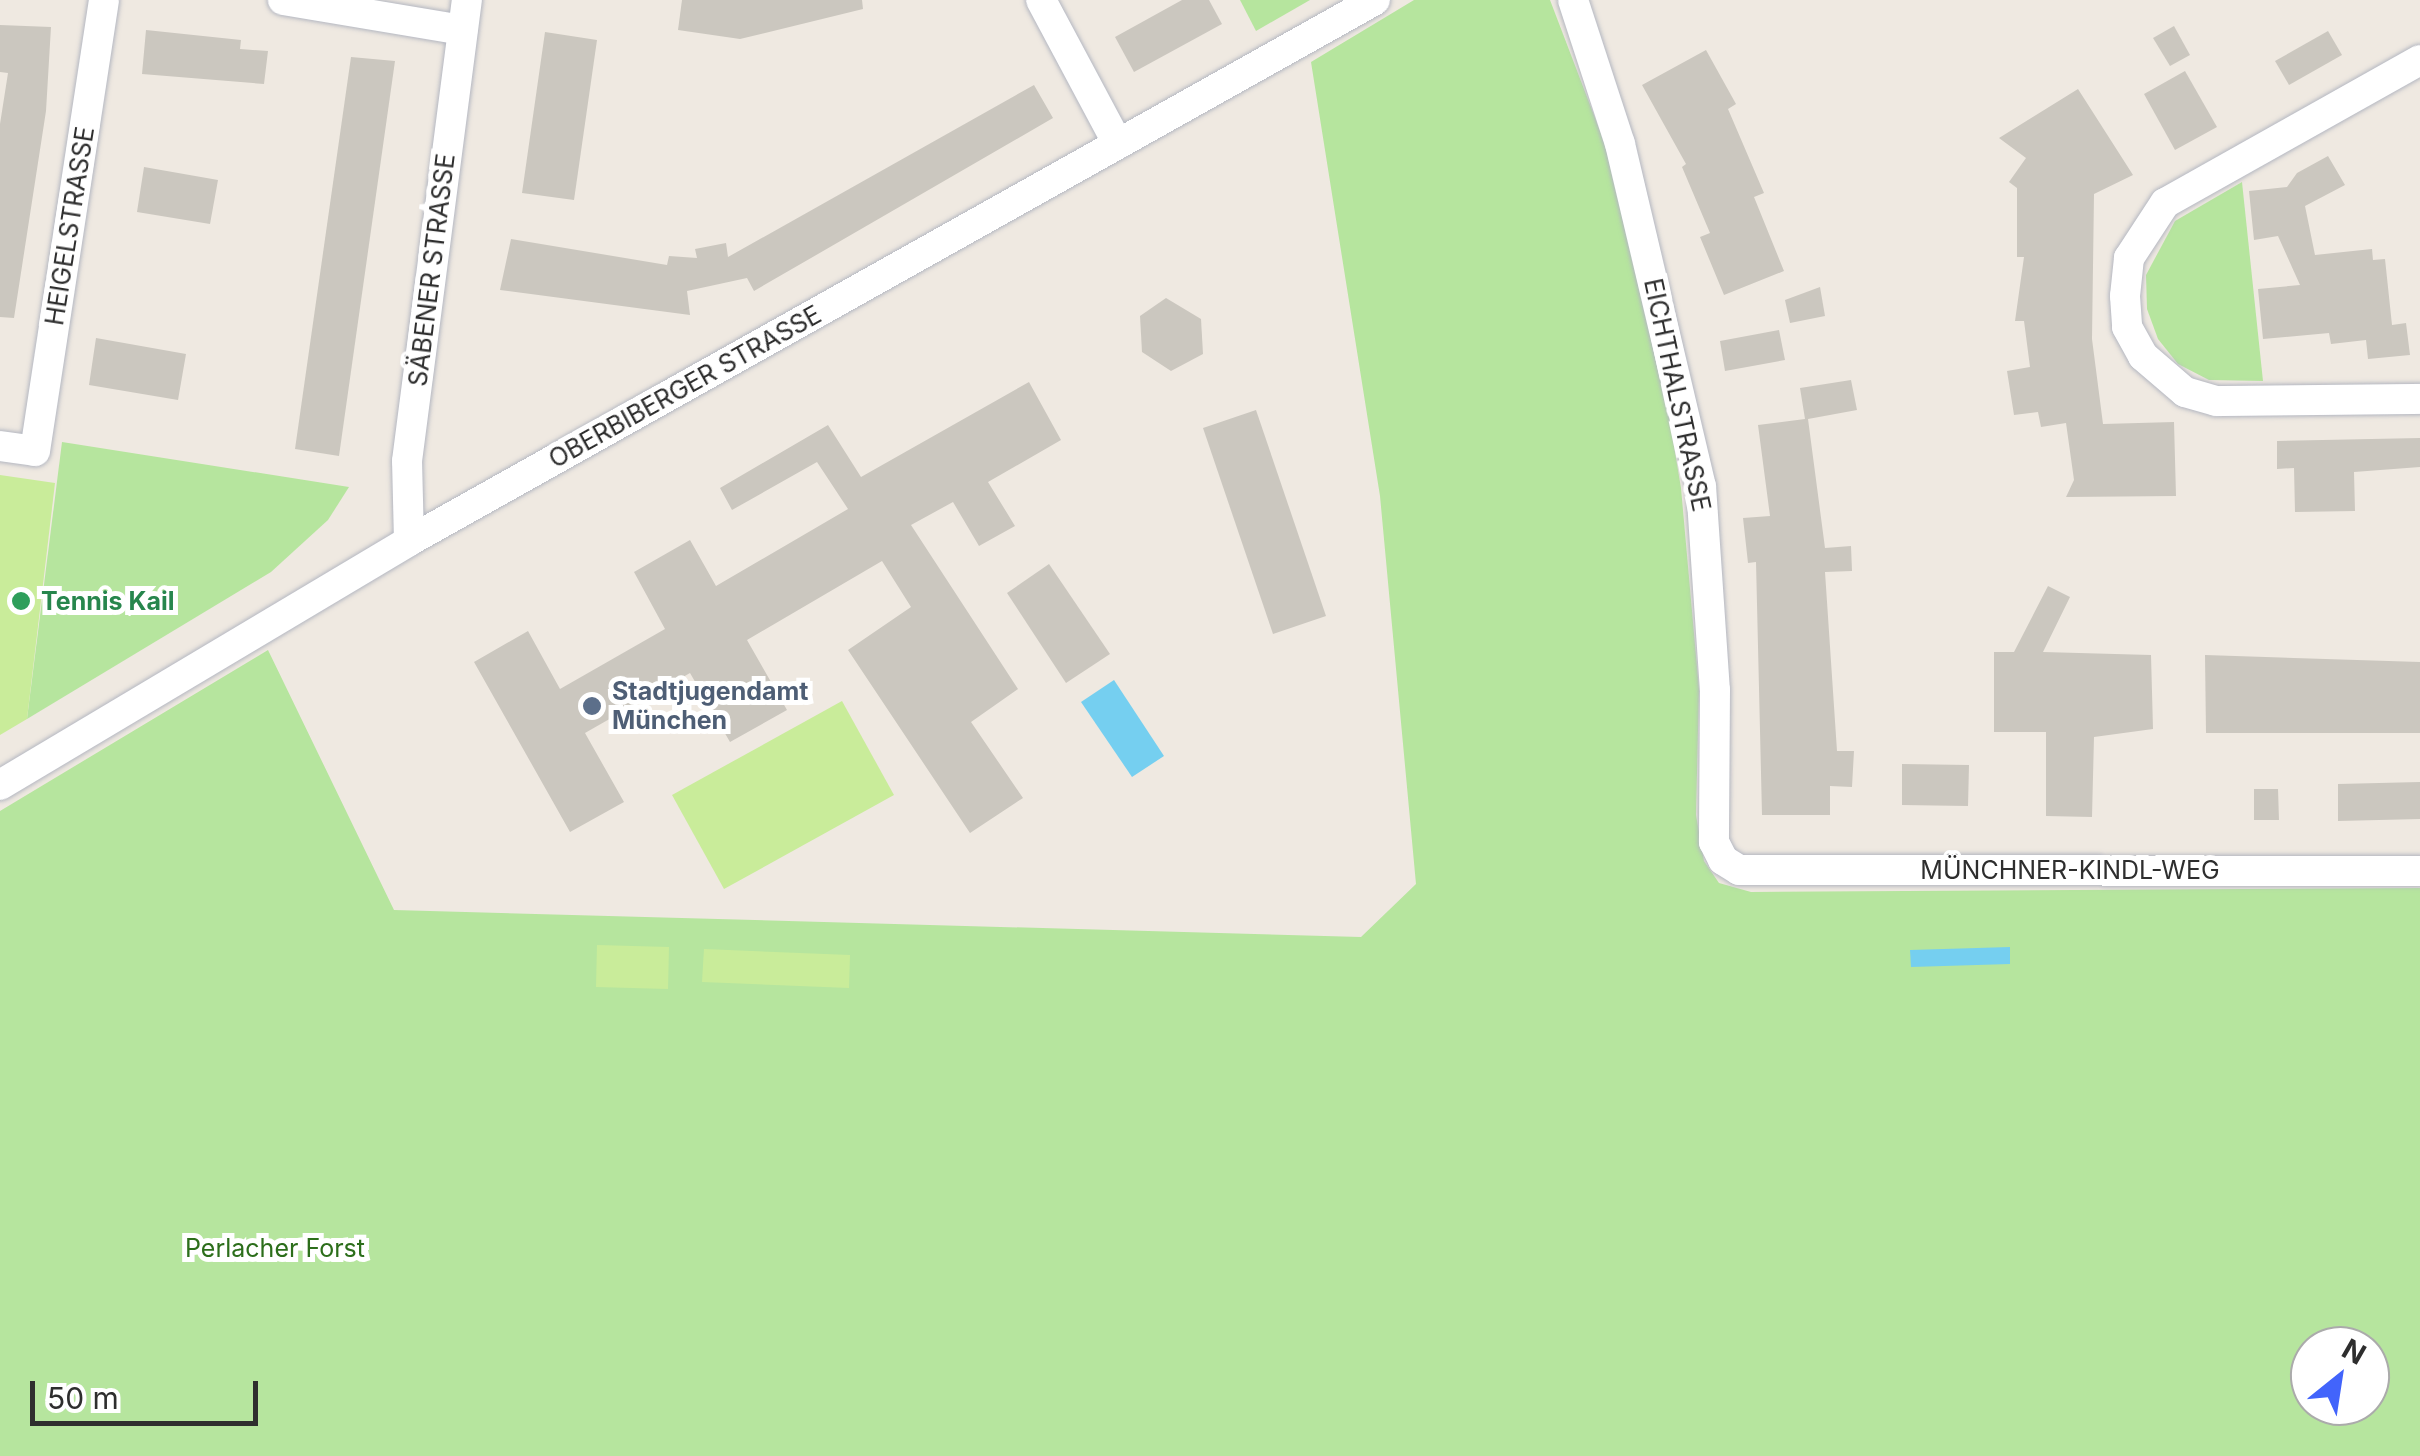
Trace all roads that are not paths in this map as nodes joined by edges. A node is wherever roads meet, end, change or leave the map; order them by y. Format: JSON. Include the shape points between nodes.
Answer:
{"nodes":[{"id":1,"x":104,"y":0,"type":"edge"},
{"id":2,"x":283,"y":0,"type":"edge"},
{"id":3,"x":1041,"y":0,"type":"edge"},
{"id":4,"x":1376,"y":0,"type":"edge"},
{"id":5,"x":1573,"y":0,"type":"edge"},
{"id":6,"x":465,"y":15,"type":"edge"},
{"id":7,"x":2420,"y":60,"type":"edge"},
{"id":8,"x":1118,"y":144,"type":"junction"},
{"id":9,"x":2420,"y":399,"type":"edge"},
{"id":10,"x":0,"y":446,"type":"edge"},
{"id":11,"x":408,"y":541,"type":"junction"},
{"id":12,"x":0,"y":785,"type":"edge"},
{"id":13,"x":1723,"y":860,"type":"joint"},
{"id":14,"x":2420,"y":871,"type":"edge"}],
"edges":[{"from":1,"to":10,"type":"street","name":"HEIGELSTRASSE","via":[[35,451]]},
{"from":2,"to":6,"type":"street"},
{"from":3,"to":8,"type":"street"},
{"from":4,"to":8,"type":"street","name":"OBERBIBERGER STRASSE"},
{"from":5,"to":13,"type":"street","name":"EICHTHALSTRASSE","via":[[1620,144],[1701,486],[1715,690],[1714,842]]},
{"from":6,"to":11,"type":"street","name":"SÄBENER STRASSE","via":[[408,462]]},
{"from":7,"to":9,"type":"street","via":[[2165,203],[2129,258],[2125,296],[2127,326],[2143,356],[2184,392],[2216,401]]},
{"from":8,"to":11,"type":"street","name":"OBERBIBERGER STRASSE"},
{"from":11,"to":12,"type":"street","name":"OBERBIBERGER STRASSE"},
{"from":13,"to":14,"type":"street","name":"MÜNCHNER-KINDL-WEG","via":[[1740,870]]}]}
